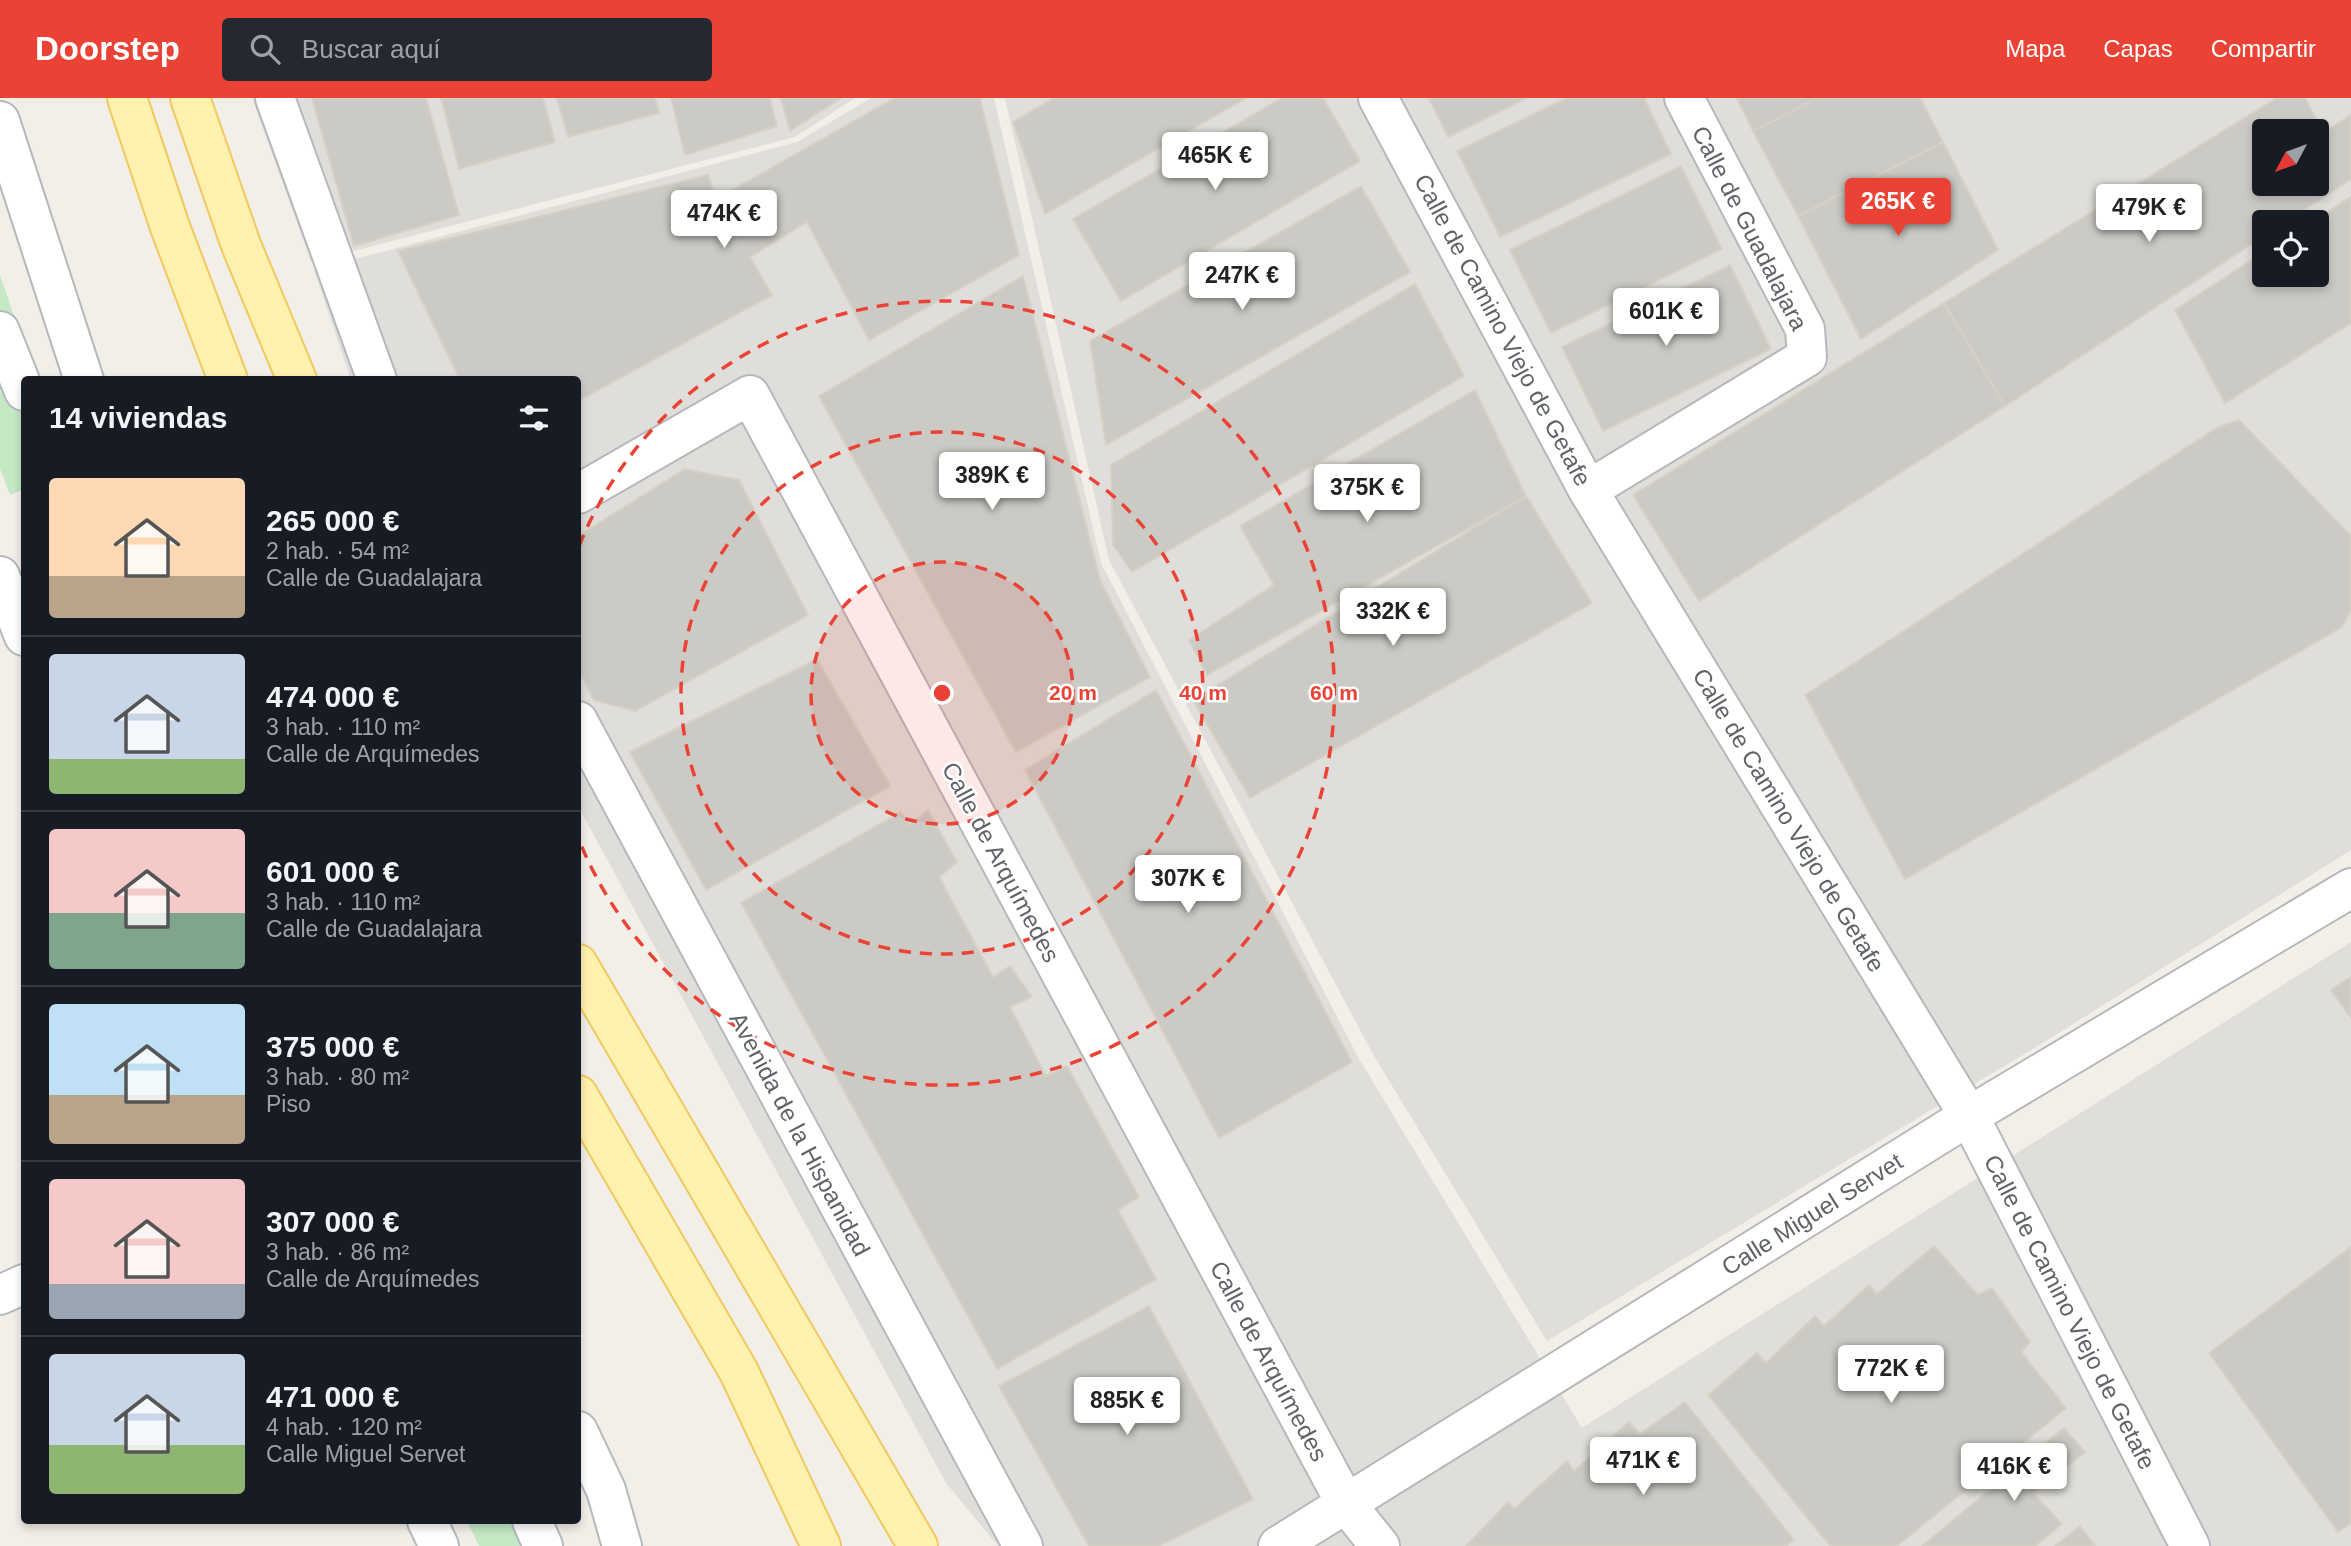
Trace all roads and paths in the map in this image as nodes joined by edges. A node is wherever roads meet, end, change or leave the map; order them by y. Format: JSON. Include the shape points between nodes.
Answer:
{"nodes":[{"id":1,"x":127,"y":98,"type":"edge"},
{"id":2,"x":190,"y":98,"type":"edge"},
{"id":3,"x":275,"y":98,"type":"edge"},
{"id":4,"x":1378,"y":98,"type":"edge"},
{"id":5,"x":1684,"y":98,"type":"edge"},
{"id":6,"x":0,"y":121,"type":"edge"},
{"id":7,"x":0,"y":331,"type":"edge"},
{"id":8,"x":83,"y":376,"type":"edge"},
{"id":9,"x":226,"y":376,"type":"edge"},
{"id":10,"x":295,"y":376,"type":"edge"},
{"id":11,"x":376,"y":376,"type":"edge"},
{"id":12,"x":21,"y":384,"type":"edge"},
{"id":13,"x":1588,"y":490,"type":"junction"},
{"id":14,"x":581,"y":492,"type":"edge"},
{"id":15,"x":7,"y":580,"type":"edge"},
{"id":16,"x":21,"y":626,"type":"edge"},
{"id":17,"x":581,"y":727,"type":"edge"},
{"id":18,"x":2351,"y":888,"type":"edge"},
{"id":19,"x":581,"y":969,"type":"edge"},
{"id":20,"x":581,"y":1100,"type":"edge"},
{"id":21,"x":1969,"y":1116,"type":"junction"},
{"id":22,"x":21,"y":1285,"type":"edge"},
{"id":23,"x":0,"y":1295,"type":"edge"},
{"id":24,"x":581,"y":1437,"type":"edge"},
{"id":25,"x":1346,"y":1504,"type":"junction"},
{"id":26,"x":428,"y":1524,"type":"edge"},
{"id":27,"x":533,"y":1524,"type":"edge"},
{"id":28,"x":439,"y":1546,"type":"edge"},
{"id":29,"x":543,"y":1546,"type":"edge"},
{"id":30,"x":622,"y":1546,"type":"edge"},
{"id":31,"x":821,"y":1546,"type":"edge"},
{"id":32,"x":918,"y":1546,"type":"edge"},
{"id":33,"x":1023,"y":1546,"type":"edge"},
{"id":34,"x":1278,"y":1546,"type":"edge"},
{"id":35,"x":1380,"y":1546,"type":"edge"},
{"id":36,"x":2190,"y":1546,"type":"edge"}],
"edges":[{"from":1,"to":9,"type":"main road"},
{"from":2,"to":10,"type":"main road","via":[[241,245]]},
{"from":3,"to":11,"type":"street"},
{"from":4,"to":13,"type":"street","name":"Calle de Camino Viejo de Getafe"},
{"from":5,"to":13,"type":"street","name":"Calle de Guadalajara","via":[[1805,329],[1807,357]]},
{"from":6,"to":8,"type":"street"},
{"from":7,"to":12,"type":"street"},
{"from":13,"to":21,"type":"street","name":"Calle de Camino Viejo de Getafe"},
{"from":14,"to":25,"type":"street","name":"Calle de Arquímedes","via":[[750,395]]},
{"from":15,"to":16,"type":"street"},
{"from":17,"to":33,"type":"street","name":"Avenida de la Hispanidad"},
{"from":18,"to":21,"type":"street","name":"Calle Miguel Servet"},
{"from":19,"to":32,"type":"main road"},
{"from":20,"to":31,"type":"main road","via":[[739,1372]]},
{"from":21,"to":25,"type":"street","name":"Calle Miguel Servet"},
{"from":21,"to":36,"type":"street","name":"Calle de Camino Viejo de Getafe"},
{"from":22,"to":23,"type":"street"},
{"from":24,"to":30,"type":"street","via":[[606,1490]]},
{"from":25,"to":34,"type":"street","name":"Calle Miguel Servet"},
{"from":25,"to":35,"type":"street"},
{"from":26,"to":28,"type":"street"},
{"from":27,"to":29,"type":"street"}]}
